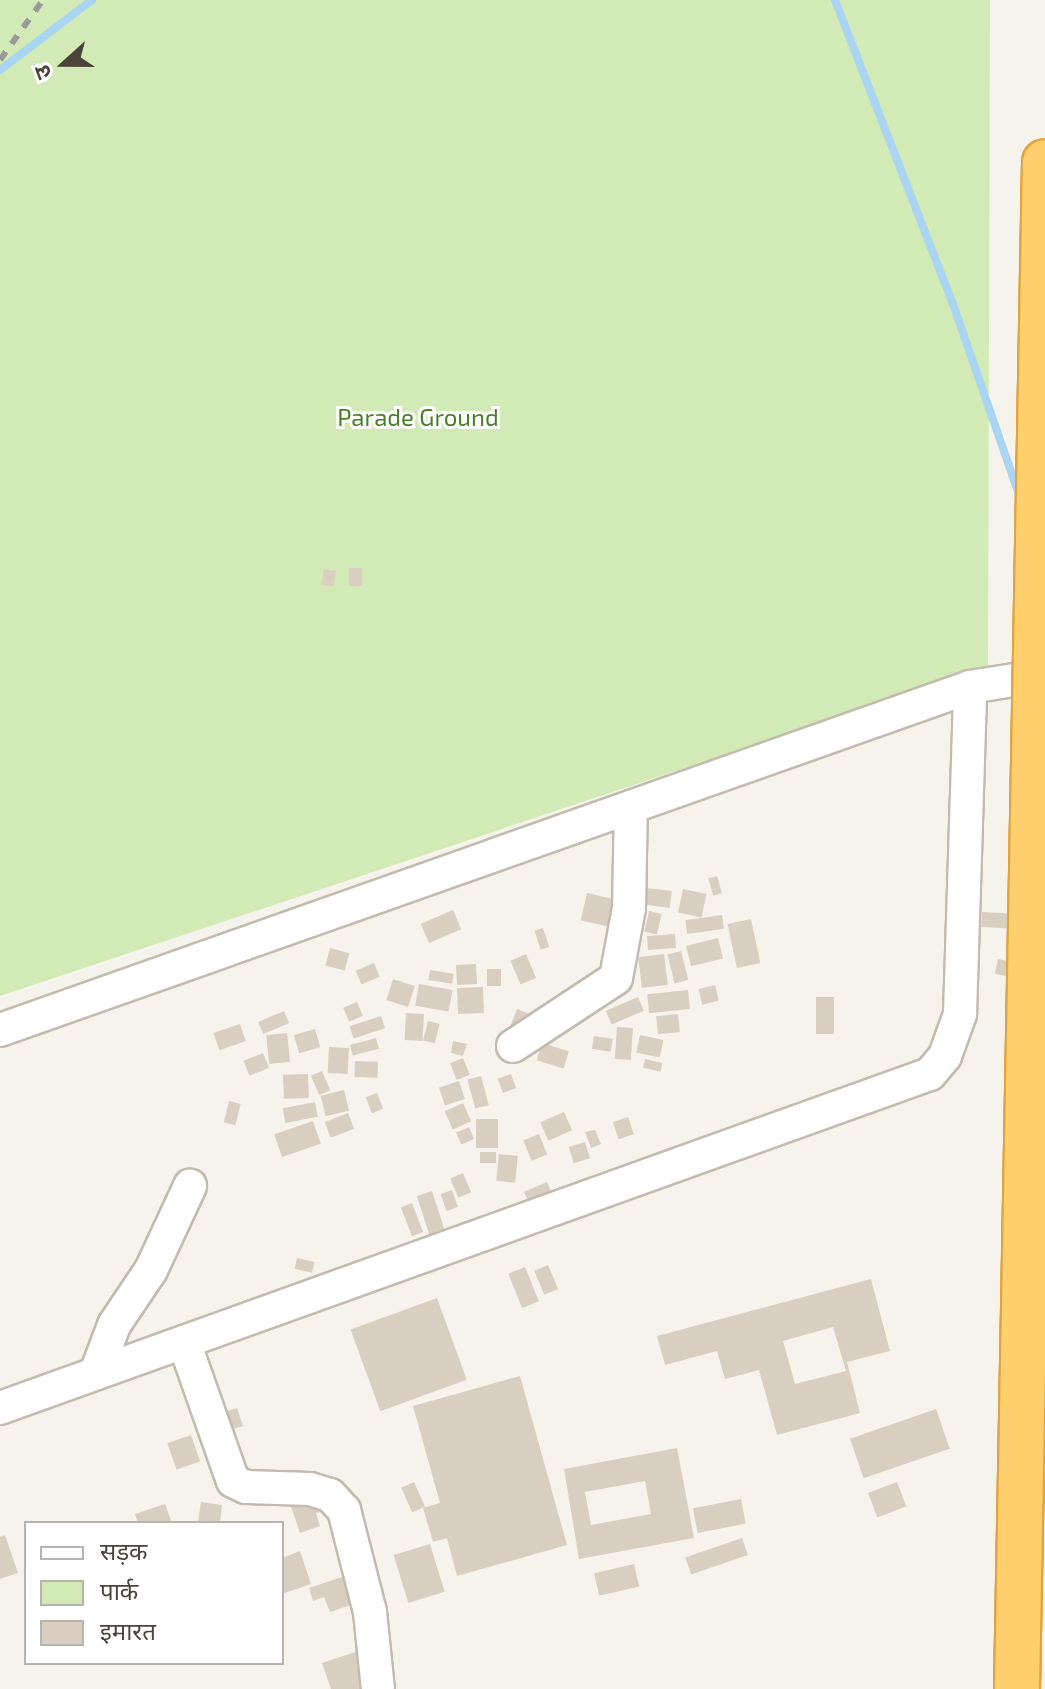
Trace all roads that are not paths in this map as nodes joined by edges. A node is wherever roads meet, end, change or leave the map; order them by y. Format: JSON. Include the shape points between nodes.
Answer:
{"nodes":[{"id":1,"x":1045,"y":162,"type":"edge"},
{"id":2,"x":1045,"y":675,"type":"edge"},
{"id":3,"x":970,"y":687,"type":"junction"},
{"id":4,"x":631,"y":807,"type":"junction"},
{"id":5,"x":0,"y":1030,"type":"edge"},
{"id":6,"x":513,"y":1046,"type":"dead end"},
{"id":7,"x":190,"y":1186,"type":"dead end"},
{"id":8,"x":184,"y":1342,"type":"junction"},
{"id":9,"x":96,"y":1373,"type":"junction"},
{"id":10,"x":0,"y":1408,"type":"edge"},
{"id":11,"x":378,"y":1689,"type":"edge"},
{"id":12,"x":1017,"y":1689,"type":"edge"}],
"edges":[{"from":1,"to":12,"type":"highway","bridge":true},
{"from":2,"to":3,"type":"street"},
{"from":3,"to":4,"type":"street"},
{"from":3,"to":8,"type":"street","via":[[960,1014],[945,1056],[930,1074]]},
{"from":4,"to":5,"type":"street"},
{"from":4,"to":6,"type":"street","via":[[629,908],[616,978]]},
{"from":7,"to":9,"type":"street","via":[[151,1270],[114,1325]]},
{"from":8,"to":9,"type":"street"},
{"from":8,"to":11,"type":"street","via":[[233,1481],[246,1487],[310,1489],[330,1495],[344,1510],[370,1612]]},
{"from":9,"to":10,"type":"street"}]}
